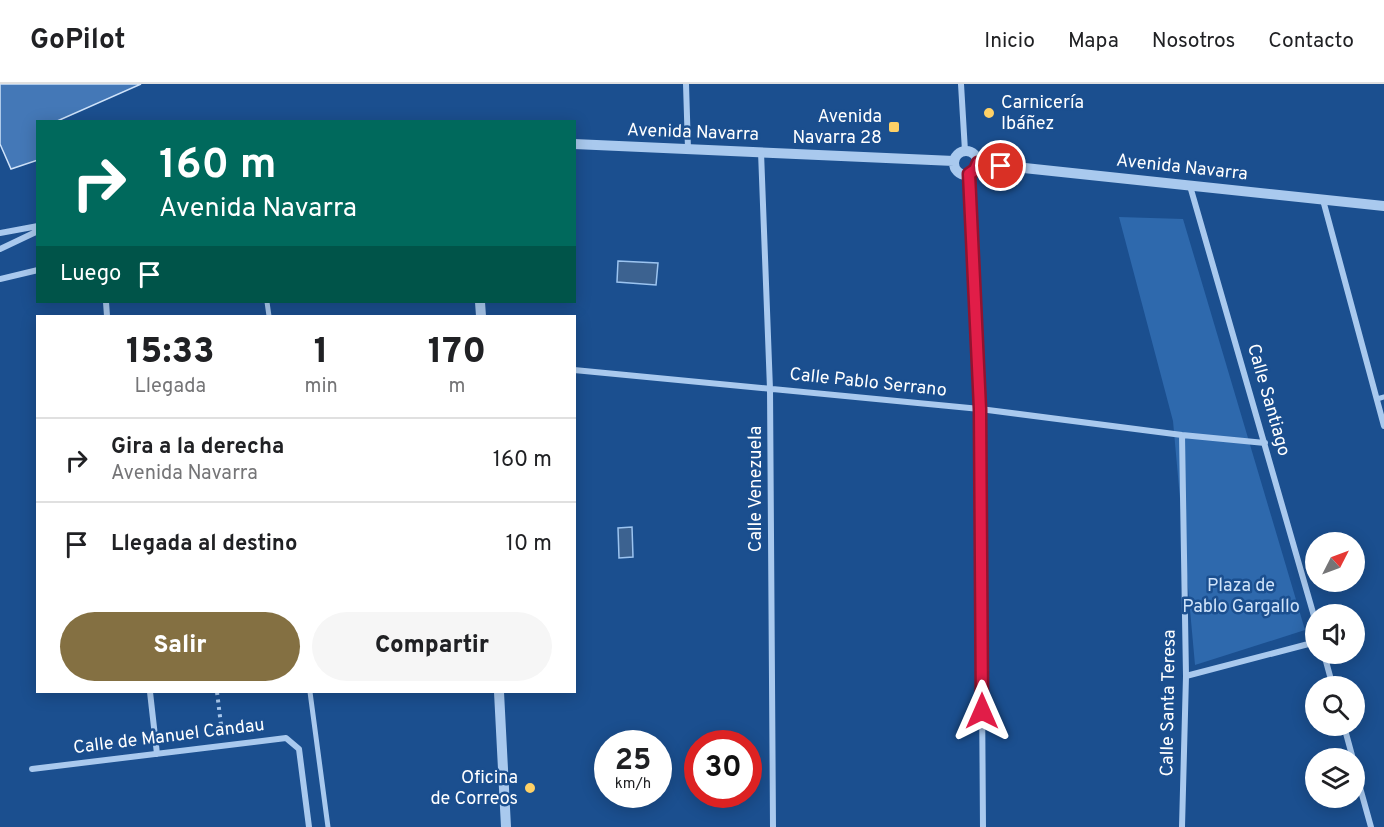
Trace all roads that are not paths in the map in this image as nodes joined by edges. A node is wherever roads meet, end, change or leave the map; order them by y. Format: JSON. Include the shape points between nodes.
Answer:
{"nodes":[{"id":1,"x":686,"y":84,"type":"edge"},
{"id":2,"x":960,"y":84,"type":"edge"},
{"id":3,"x":576,"y":144,"type":"edge"},
{"id":4,"x":688,"y":150,"type":"junction"},
{"id":5,"x":965,"y":151,"type":"junction"},
{"id":6,"x":761,"y":152,"type":"junction"},
{"id":7,"x":954,"y":161,"type":"junction"},
{"id":8,"x":978,"y":163,"type":"junction"},
{"id":9,"x":969,"y":174,"type":"junction"},
{"id":10,"x":1190,"y":186,"type":"junction"},
{"id":11,"x":1323,"y":200,"type":"junction"},
{"id":12,"x":1384,"y":206,"type":"edge"},
{"id":13,"x":36,"y":226,"type":"edge"},
{"id":14,"x":36,"y":232,"type":"edge"},
{"id":15,"x":0,"y":233,"type":"edge"},
{"id":16,"x":0,"y":249,"type":"edge"},
{"id":17,"x":36,"y":270,"type":"edge"},
{"id":18,"x":0,"y":279,"type":"edge"},
{"id":19,"x":576,"y":370,"type":"edge"},
{"id":20,"x":770,"y":389,"type":"junction"},
{"id":21,"x":1381,"y":398,"type":"edge"},
{"id":22,"x":980,"y":409,"type":"junction"},
{"id":23,"x":1384,"y":426,"type":"edge"},
{"id":24,"x":1182,"y":435,"type":"junction"},
{"id":25,"x":1265,"y":443,"type":"junction"},
{"id":26,"x":1311,"y":604,"type":"edge"},
{"id":27,"x":1305,"y":645,"type":"edge"},
{"id":28,"x":1186,"y":676,"type":"junction"},
{"id":29,"x":150,"y":693,"type":"edge"},
{"id":30,"x":310,"y":693,"type":"edge"},
{"id":31,"x":499,"y":693,"type":"edge"},
{"id":32,"x":157,"y":754,"type":"junction"},
{"id":33,"x":32,"y":769,"type":"dead end"},
{"id":34,"x":1365,"y":805,"type":"edge"},
{"id":35,"x":309,"y":827,"type":"edge"},
{"id":36,"x":328,"y":827,"type":"edge"},
{"id":37,"x":506,"y":827,"type":"edge"},
{"id":38,"x":773,"y":827,"type":"edge"},
{"id":39,"x":983,"y":827,"type":"edge"},
{"id":40,"x":1182,"y":827,"type":"edge"},
{"id":41,"x":1371,"y":827,"type":"edge"}],
"edges":[{"from":1,"to":4,"type":"street"},
{"from":2,"to":5,"type":"street"},
{"from":3,"to":4,"type":"street","name":"Avenida Navarra"},
{"from":4,"to":6,"type":"street","name":"Avenida Navarra"},
{"from":5,"to":7,"type":"street"},
{"from":5,"to":8,"type":"street","via":[[973,153]]},
{"from":6,"to":7,"type":"street","name":"Avenida Navarra"},
{"from":6,"to":20,"type":"street","name":"Calle Venezuela"},
{"from":7,"to":9,"type":"street","via":[[958,171]]},
{"from":8,"to":9,"type":"street"},
{"from":8,"to":10,"type":"street","name":"Avenida Navarra"},
{"from":9,"to":22,"type":"street"},
{"from":10,"to":11,"type":"street","name":"Avenida Navarra"},
{"from":10,"to":25,"type":"street","name":"Calle Santiago"},
{"from":11,"to":12,"type":"street","name":"Avenida Navarra"},
{"from":11,"to":21,"type":"street"},
{"from":13,"to":15,"type":"street"},
{"from":14,"to":16,"type":"street"},
{"from":17,"to":18,"type":"street"},
{"from":19,"to":20,"type":"street","name":"Calle Pablo Serrano"},
{"from":20,"to":22,"type":"street","name":"Calle Pablo Serrano"},
{"from":20,"to":38,"type":"street","name":"Calle Venezuela"},
{"from":21,"to":23,"type":"street"},
{"from":22,"to":24,"type":"street","name":"Calle Pablo Serrano"},
{"from":22,"to":39,"type":"street"},
{"from":24,"to":25,"type":"street","name":"Calle Pablo Serrano"},
{"from":24,"to":28,"type":"street","name":"Calle Santa Teresa"},
{"from":25,"to":26,"type":"street","name":"Calle Santiago"},
{"from":27,"to":28,"type":"street"},
{"from":28,"to":40,"type":"street","name":"Calle Santa Teresa"},
{"from":29,"to":32,"type":"street"},
{"from":30,"to":36,"type":"street"},
{"from":31,"to":37,"type":"street"},
{"from":32,"to":33,"type":"street","name":"Calle de Manuel Candau"},
{"from":32,"to":35,"type":"street","name":"Calle de Manuel Candau","via":[[286,738],[299,749]]},
{"from":34,"to":41,"type":"street"}]}
